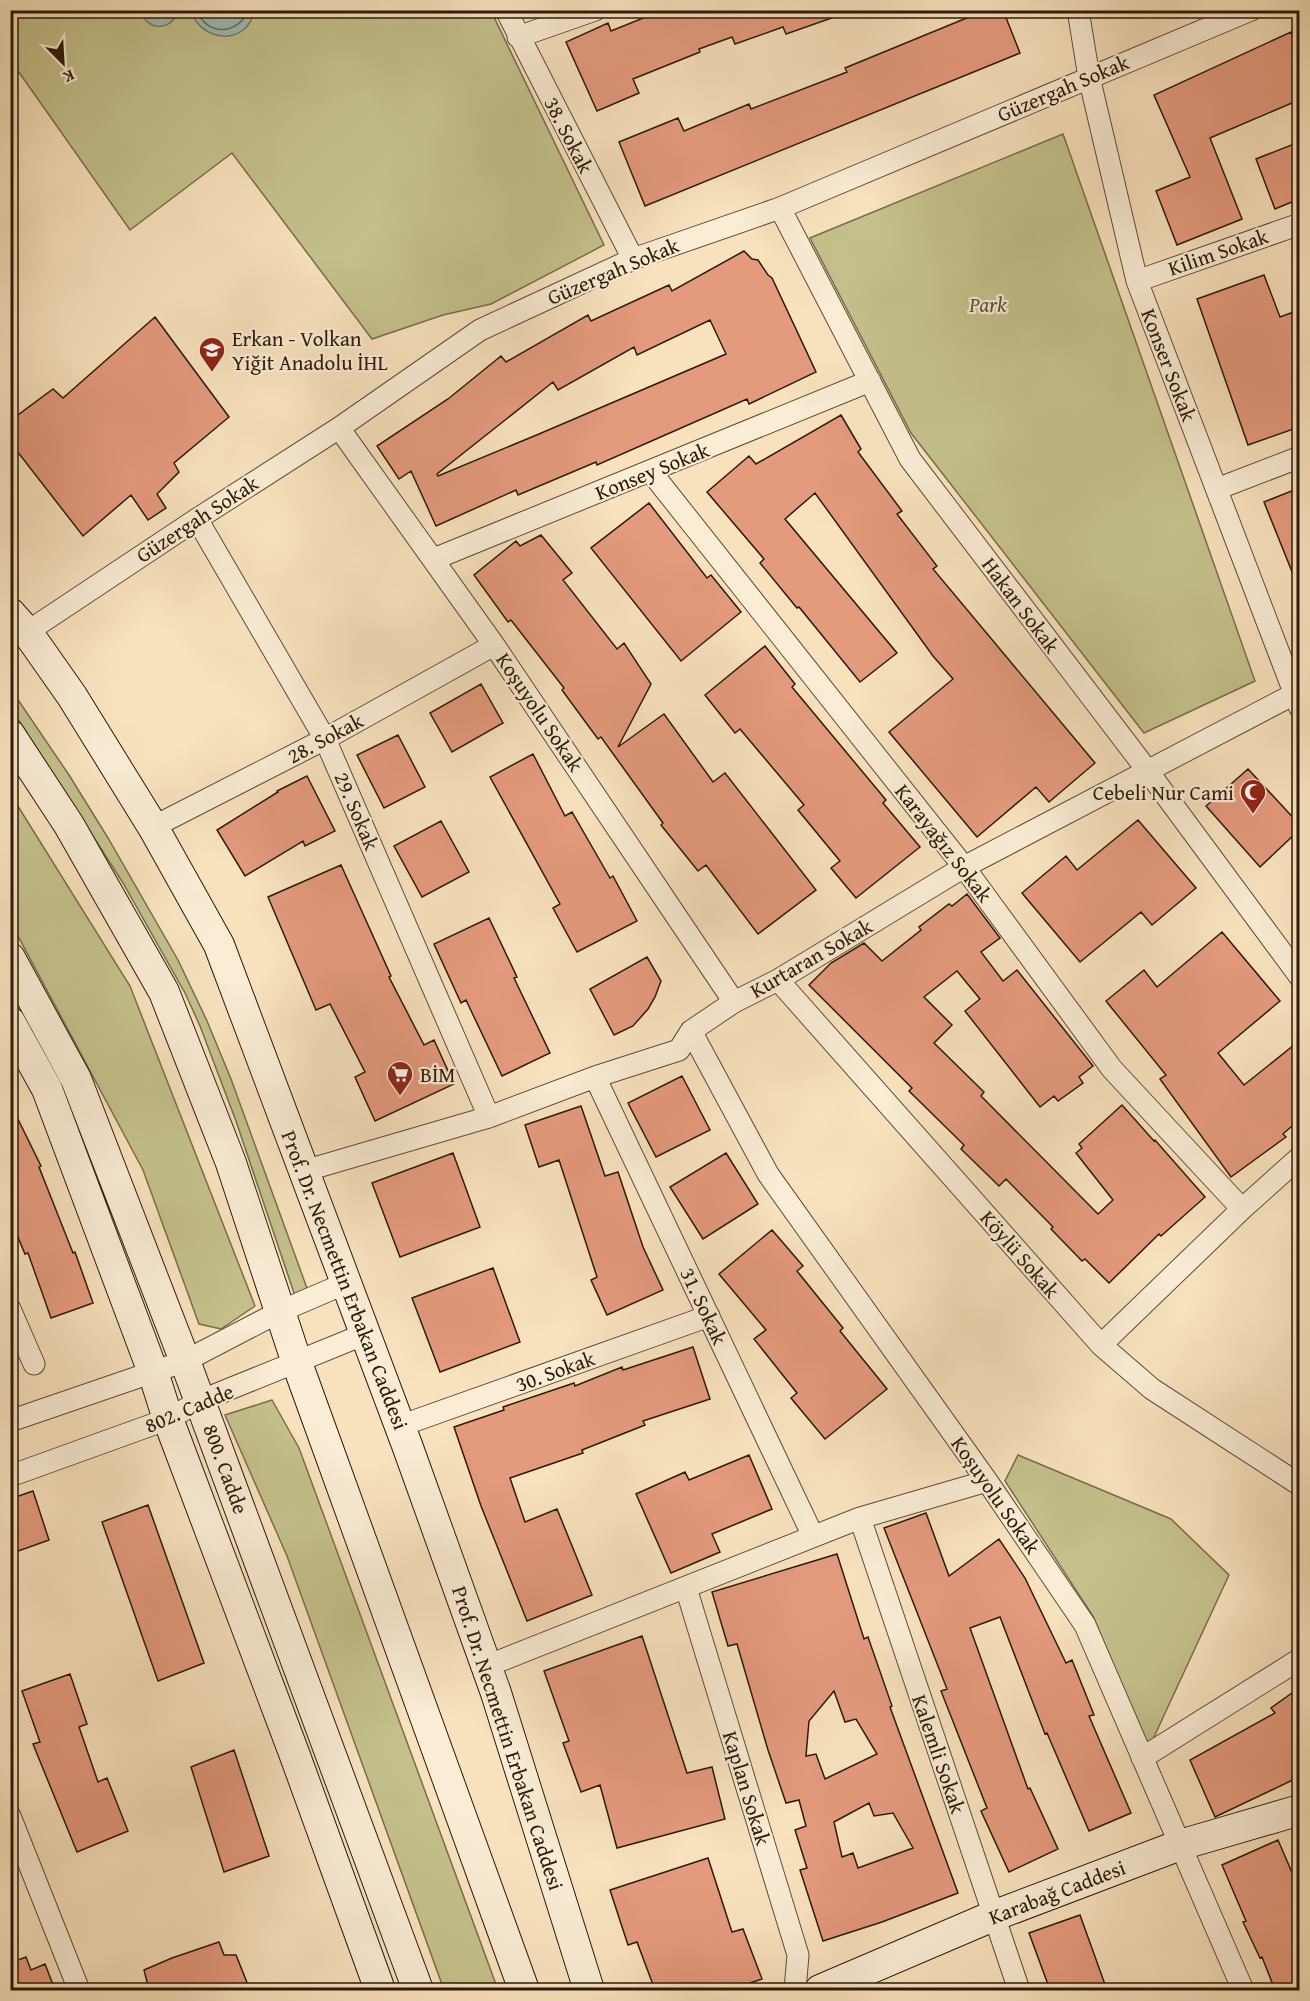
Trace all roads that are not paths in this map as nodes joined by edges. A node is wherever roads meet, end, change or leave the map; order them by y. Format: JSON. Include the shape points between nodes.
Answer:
{"nodes":[{"id":1,"x":506,"y":10,"type":"edge"},
{"id":2,"x":594,"y":10,"type":"edge"},
{"id":3,"x":1078,"y":10,"type":"edge"},
{"id":4,"x":1251,"y":10,"type":"edge"},
{"id":5,"x":518,"y":37,"type":"junction"},
{"id":6,"x":1089,"y":77,"type":"junction"},
{"id":7,"x":780,"y":208,"type":"junction"},
{"id":8,"x":1299,"y":224,"type":"edge"},
{"id":9,"x":633,"y":259,"type":"junction"},
{"id":10,"x":1137,"y":281,"type":"junction"},
{"id":11,"x":870,"y":381,"type":"junction"},
{"id":12,"x":339,"y":428,"type":"junction"},
{"id":13,"x":1299,"y":457,"type":"edge"},
{"id":14,"x":651,"y":472,"type":"junction"},
{"id":15,"x":1217,"y":489,"type":"junction"},
{"id":16,"x":196,"y":519,"type":"junction"},
{"id":17,"x":434,"y":560,"type":"junction"},
{"id":18,"x":19,"y":622,"type":"edge"},
{"id":19,"x":494,"y":645,"type":"junction"},
{"id":20,"x":1298,"y":697,"type":"edge"},
{"id":21,"x":10,"y":735,"type":"edge"},
{"id":22,"x":325,"y":739,"type":"junction"},
{"id":23,"x":1147,"y":771,"type":"junction"},
{"id":24,"x":153,"y":827,"type":"junction"},
{"id":25,"x":964,"y":867,"type":"junction"},
{"id":26,"x":10,"y":958,"type":"edge"},
{"id":27,"x":1299,"y":977,"type":"edge"},
{"id":28,"x":778,"y":980,"type":"junction"},
{"id":29,"x":734,"y":1002,"type":"junction"},
{"id":30,"x":10,"y":1022,"type":"edge"},
{"id":31,"x":692,"y":1031,"type":"junction"},
{"id":32,"x":596,"y":1077,"type":"junction"},
{"id":33,"x":489,"y":1117,"type":"junction"},
{"id":34,"x":1299,"y":1157,"type":"edge"},
{"id":35,"x":304,"y":1171,"type":"junction"},
{"id":36,"x":1242,"y":1209,"type":"junction"},
{"id":37,"x":346,"y":1283,"type":"junction"},
{"id":38,"x":10,"y":1309,"type":"edge"},
{"id":39,"x":281,"y":1311,"type":"junction"},
{"id":40,"x":709,"y":1316,"type":"junction"},
{"id":41,"x":365,"y":1334,"type":"junction"},
{"id":42,"x":1101,"y":1345,"type":"junction"},
{"id":43,"x":185,"y":1361,"type":"junction"},
{"id":44,"x":297,"y":1363,"type":"junction"},
{"id":45,"x":34,"y":1364,"type":"dead end"},
{"id":46,"x":153,"y":1372,"type":"junction"},
{"id":47,"x":200,"y":1401,"type":"junction"},
{"id":48,"x":168,"y":1419,"type":"junction"},
{"id":49,"x":10,"y":1421,"type":"edge"},
{"id":50,"x":400,"y":1426,"type":"junction"},
{"id":51,"x":10,"y":1476,"type":"edge"},
{"id":52,"x":987,"y":1481,"type":"junction"},
{"id":53,"x":1299,"y":1485,"type":"edge"},
{"id":54,"x":860,"y":1518,"type":"junction"},
{"id":55,"x":813,"y":1536,"type":"junction"},
{"id":56,"x":687,"y":1588,"type":"junction"},
{"id":57,"x":1299,"y":1659,"type":"edge"},
{"id":58,"x":487,"y":1666,"type":"junction"},
{"id":59,"x":1142,"y":1758,"type":"junction"},
{"id":60,"x":1299,"y":1810,"type":"edge"},
{"id":61,"x":10,"y":1816,"type":"edge"},
{"id":62,"x":1180,"y":1845,"type":"junction"},
{"id":63,"x":993,"y":1916,"type":"junction"},
{"id":64,"x":79,"y":1990,"type":"edge"},
{"id":65,"x":380,"y":1990,"type":"edge"},
{"id":66,"x":418,"y":1990,"type":"edge"},
{"id":67,"x":524,"y":1990,"type":"edge"},
{"id":68,"x":589,"y":1990,"type":"edge"},
{"id":69,"x":795,"y":1990,"type":"edge"},
{"id":70,"x":820,"y":1990,"type":"edge"},
{"id":71,"x":1019,"y":1990,"type":"edge"},
{"id":72,"x":1243,"y":1990,"type":"edge"}],
"edges":[{"from":1,"to":5,"type":"street","name":"38. Sokak"},
{"from":2,"to":5,"type":"street"},
{"from":3,"to":6,"type":"street","name":"Konser Sokak"},
{"from":4,"to":6,"type":"street","name":"Güzergah Sokak"},
{"from":5,"to":9,"type":"street","name":"38. Sokak"},
{"from":6,"to":7,"type":"street","name":"Güzergah Sokak"},
{"from":6,"to":10,"type":"street","name":"Konser Sokak"},
{"from":7,"to":9,"type":"street","name":"Güzergah Sokak"},
{"from":7,"to":11,"type":"street","name":"Hakan Sokak"},
{"from":8,"to":10,"type":"street","name":"Kilim Sokak"},
{"from":9,"to":12,"type":"street","name":"Güzergah Sokak","via":[[480,330]]},
{"from":10,"to":15,"type":"street","name":"Konser Sokak"},
{"from":11,"to":14,"type":"street","name":"Konsey Sokak"},
{"from":11,"to":23,"type":"street","name":"Hakan Sokak","via":[[910,459]]},
{"from":12,"to":16,"type":"street","name":"Güzergah Sokak"},
{"from":12,"to":17,"type":"street","name":"Koşuyolu Sokak"},
{"from":13,"to":15,"type":"street"},
{"from":14,"to":17,"type":"street","name":"Konsey Sokak"},
{"from":14,"to":25,"type":"street","name":"Karayağız Sokak"},
{"from":15,"to":20,"type":"street","name":"Konser Sokak"},
{"from":16,"to":18,"type":"street","name":"Güzergah Sokak"},
{"from":16,"to":22,"type":"street","name":"29. Sokak"},
{"from":17,"to":19,"type":"street","name":"Koşuyolu Sokak"},
{"from":18,"to":24,"type":"main road","name":"Prof. Dr. Necmettin Erbakan Caddesi","via":[[72,696]]},
{"from":19,"to":22,"type":"street","name":"28. Sokak"},
{"from":19,"to":29,"type":"street","name":"Koşuyolu Sokak"},
{"from":20,"to":23,"type":"street","name":"Kurtaran Sokak"},
{"from":21,"to":39,"type":"main road","via":[[69,825],[164,992],[231,1163]]},
{"from":22,"to":24,"type":"street","name":"28. Sokak"},
{"from":22,"to":33,"type":"street","name":"29. Sokak"},
{"from":23,"to":25,"type":"street","name":"Kurtaran Sokak"},
{"from":23,"to":27,"type":"street","name":"Hakan Sokak"},
{"from":24,"to":35,"type":"main road","name":"Prof. Dr. Necmettin Erbakan Caddesi","via":[[219,945]]},
{"from":25,"to":28,"type":"street","name":"Kurtaran Sokak"},
{"from":25,"to":36,"type":"street","name":"Karayağız Sokak","via":[[1112,1069]]},
{"from":26,"to":43,"type":"main road","name":"800. Cadde","via":[[76,1078]]},
{"from":28,"to":29,"type":"street","name":"Kurtaran Sokak"},
{"from":28,"to":42,"type":"street","name":"Köylü Sokak"},
{"from":29,"to":31,"type":"street","name":"Kurtaran Sokak"},
{"from":30,"to":46,"type":"main road","name":"800. Cadde","via":[[47,1089]]},
{"from":31,"to":32,"type":"street","name":"Kurtaran Sokak","via":[[679,1050]]},
{"from":31,"to":52,"type":"street","name":"Koşuyolu Sokak","via":[[768,1174]]},
{"from":32,"to":33,"type":"street","name":"Kurtaran Sokak"},
{"from":32,"to":40,"type":"street","name":"31. Sokak"},
{"from":33,"to":35,"type":"street","name":"Kurtaran Sokak"},
{"from":34,"to":36,"type":"street"},
{"from":35,"to":37,"type":"main road","name":"Prof. Dr. Necmettin Erbakan Caddesi"},
{"from":36,"to":42,"type":"street"},
{"from":37,"to":39,"type":"street"},
{"from":37,"to":41,"type":"main road","name":"Prof. Dr. Necmettin Erbakan Caddesi"},
{"from":38,"to":45,"type":"street"},
{"from":39,"to":43,"type":"street"},
{"from":39,"to":44,"type":"main road"},
{"from":40,"to":50,"type":"street","name":"30. Sokak"},
{"from":40,"to":55,"type":"street","name":"31. Sokak"},
{"from":41,"to":44,"type":"street","name":"802. Cadde"},
{"from":41,"to":50,"type":"main road","name":"Prof. Dr. Necmettin Erbakan Caddesi"},
{"from":42,"to":53,"type":"street","name":"Köylü Sokak","via":[[1152,1389]]},
{"from":43,"to":46,"type":"street"},
{"from":43,"to":47,"type":"main road","name":"800. Cadde"},
{"from":44,"to":47,"type":"street","name":"802. Cadde"},
{"from":44,"to":67,"type":"main road"},
{"from":46,"to":48,"type":"main road","name":"800. Cadde"},
{"from":46,"to":49,"type":"street"},
{"from":47,"to":48,"type":"street","name":"802. Cadde"},
{"from":47,"to":66,"type":"main road","name":"800. Cadde"},
{"from":48,"to":51,"type":"street","name":"802. Cadde"},
{"from":48,"to":65,"type":"main road","name":"800. Cadde"},
{"from":50,"to":58,"type":"main road","name":"Prof. Dr. Necmettin Erbakan Caddesi"},
{"from":52,"to":54,"type":"street"},
{"from":52,"to":59,"type":"street","name":"Koşuyolu Sokak","via":[[1084,1625]]},
{"from":54,"to":55,"type":"street"},
{"from":54,"to":63,"type":"street","name":"Kalemli Sokak"},
{"from":55,"to":56,"type":"street"},
{"from":56,"to":58,"type":"street"},
{"from":56,"to":69,"type":"street","name":"Kaplan Sokak","via":[[798,1955]]},
{"from":57,"to":59,"type":"street"},
{"from":58,"to":68,"type":"main road","name":"Prof. Dr. Necmettin Erbakan Caddesi"},
{"from":59,"to":62,"type":"street","name":"Koşuyolu Sokak"},
{"from":60,"to":62,"type":"main road","name":"Karabağ Caddesi"},
{"from":61,"to":64,"type":"street"},
{"from":62,"to":63,"type":"main road","name":"Karabağ Caddesi"},
{"from":62,"to":72,"type":"street","name":"Koşuyolu Sokak"},
{"from":63,"to":70,"type":"main road","name":"Karabağ Caddesi"},
{"from":63,"to":71,"type":"street","name":"Kalemli Sokak"}]}
